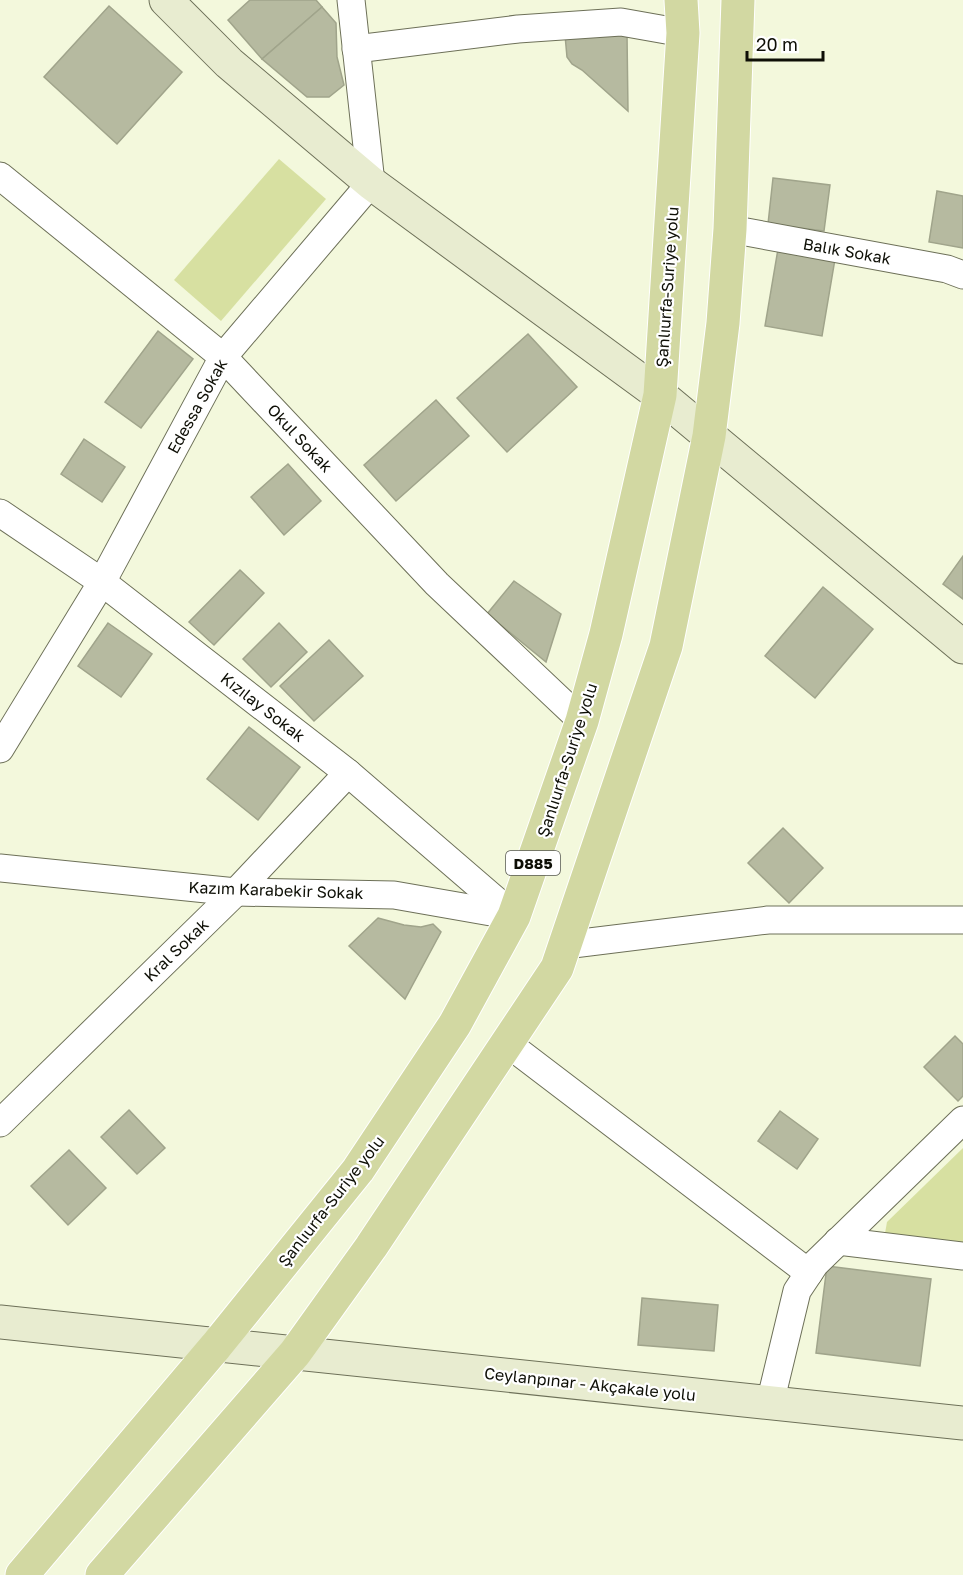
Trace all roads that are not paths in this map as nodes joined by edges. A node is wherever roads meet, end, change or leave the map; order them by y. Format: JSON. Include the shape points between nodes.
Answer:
{"nodes":[{"id":1,"x":166,"y":0,"type":"edge"},
{"id":2,"x":351,"y":0,"type":"edge"},
{"id":3,"x":681,"y":0,"type":"edge"},
{"id":4,"x":738,"y":0,"type":"edge"},
{"id":5,"x":682,"y":33,"type":"junction"},
{"id":6,"x":356,"y":49,"type":"junction"},
{"id":7,"x":0,"y":176,"type":"edge"},
{"id":8,"x":371,"y":183,"type":"junction"},
{"id":9,"x":730,"y":229,"type":"junction"},
{"id":10,"x":963,"y":274,"type":"edge"},
{"id":11,"x":223,"y":357,"type":"junction"},
{"id":12,"x":660,"y":395,"type":"junction"},
{"id":13,"x":709,"y":436,"type":"junction"},
{"id":14,"x":0,"y":513,"type":"edge"},
{"id":15,"x":102,"y":582,"type":"junction"},
{"id":16,"x":963,"y":647,"type":"edge"},
{"id":17,"x":582,"y":721,"type":"junction"},
{"id":18,"x":0,"y":749,"type":"edge"},
{"id":19,"x":348,"y":773,"type":"junction"},
{"id":20,"x":0,"y":868,"type":"edge"},
{"id":21,"x":236,"y":892,"type":"junction"},
{"id":22,"x":514,"y":916,"type":"junction"},
{"id":23,"x":963,"y":920,"type":"edge"},
{"id":24,"x":565,"y":945,"type":"junction"},
{"id":25,"x":507,"y":1043,"type":"junction"},
{"id":26,"x":963,"y":1120,"type":"edge"},
{"id":27,"x":0,"y":1124,"type":"edge"},
{"id":28,"x":838,"y":1241,"type":"junction"},
{"id":29,"x":963,"y":1256,"type":"edge"},
{"id":30,"x":809,"y":1273,"type":"junction"},
{"id":31,"x":0,"y":1322,"type":"edge"},
{"id":32,"x":216,"y":1346,"type":"junction"},
{"id":33,"x":294,"y":1353,"type":"junction"},
{"id":34,"x":770,"y":1403,"type":"junction"},
{"id":35,"x":963,"y":1423,"type":"edge"},
{"id":36,"x":22,"y":1575,"type":"edge"},
{"id":37,"x":102,"y":1575,"type":"edge"}],
"edges":[{"from":1,"to":8,"type":"street","via":[[229,63]]},
{"from":2,"to":6,"type":"street"},
{"from":3,"to":5,"type":"main road","name":"Şanlıurfa-Suriye yolu","number":"D885"},
{"from":4,"to":9,"type":"main road"},
{"from":5,"to":6,"type":"street","via":[[621,22],[518,29]]},
{"from":5,"to":12,"type":"main road","name":"Şanlıurfa-Suriye yolu","number":"D885"},
{"from":6,"to":8,"type":"street"},
{"from":7,"to":11,"type":"street","name":"Okul Sokak"},
{"from":8,"to":11,"type":"street","name":"Edessa Sokak"},
{"from":8,"to":12,"type":"street"},
{"from":9,"to":10,"type":"street","name":"Balık Sokak"},
{"from":9,"to":13,"type":"main road"},
{"from":11,"to":15,"type":"street","name":"Edessa Sokak"},
{"from":11,"to":17,"type":"street","name":"Okul Sokak","via":[[437,584]]},
{"from":12,"to":13,"type":"street"},
{"from":12,"to":17,"type":"main road","name":"Şanlıurfa-Suriye yolu","number":"D885","via":[[606,634]]},
{"from":13,"to":16,"type":"street"},
{"from":13,"to":24,"type":"main road","via":[[666,646]]},
{"from":14,"to":15,"type":"street","name":"Kızılay Sokak"},
{"from":15,"to":18,"type":"street","name":"Edessa Sokak"},
{"from":15,"to":19,"type":"street","name":"Kızılay Sokak"},
{"from":17,"to":22,"type":"main road","name":"Şanlıurfa-Suriye yolu","number":"D885"},
{"from":19,"to":21,"type":"street","name":"Kral Sokak"},
{"from":19,"to":22,"type":"street","name":"Kızılay Sokak"},
{"from":20,"to":21,"type":"street","name":"Kazım Karabekir Sokak"},
{"from":21,"to":22,"type":"street","name":"Kazım Karabekir Sokak","via":[[394,895]]},
{"from":21,"to":27,"type":"street","name":"Kral Sokak"},
{"from":22,"to":32,"type":"main road","name":"Şanlıurfa-Suriye yolu","number":"D885","via":[[455,1024],[358,1170]]},
{"from":23,"to":24,"type":"street","via":[[768,921]]},
{"from":24,"to":25,"type":"main road","via":[[557,968]]},
{"from":25,"to":30,"type":"street"},
{"from":25,"to":33,"type":"main road","via":[[371,1247]]},
{"from":26,"to":28,"type":"street"},
{"from":28,"to":29,"type":"street"},
{"from":28,"to":30,"type":"street"},
{"from":30,"to":34,"type":"street","via":[[797,1291]]},
{"from":31,"to":32,"type":"street","name":"Ceylanpınar - Akçakale yolu"},
{"from":32,"to":33,"type":"street","name":"Ceylanpınar - Akçakale yolu"},
{"from":32,"to":36,"type":"main road","name":"Şanlıurfa-Suriye yolu","number":"D885"},
{"from":33,"to":34,"type":"street","name":"Ceylanpınar - Akçakale yolu"},
{"from":33,"to":37,"type":"main road"},
{"from":34,"to":35,"type":"street","name":"Ceylanpınar - Akçakale yolu"}]}
